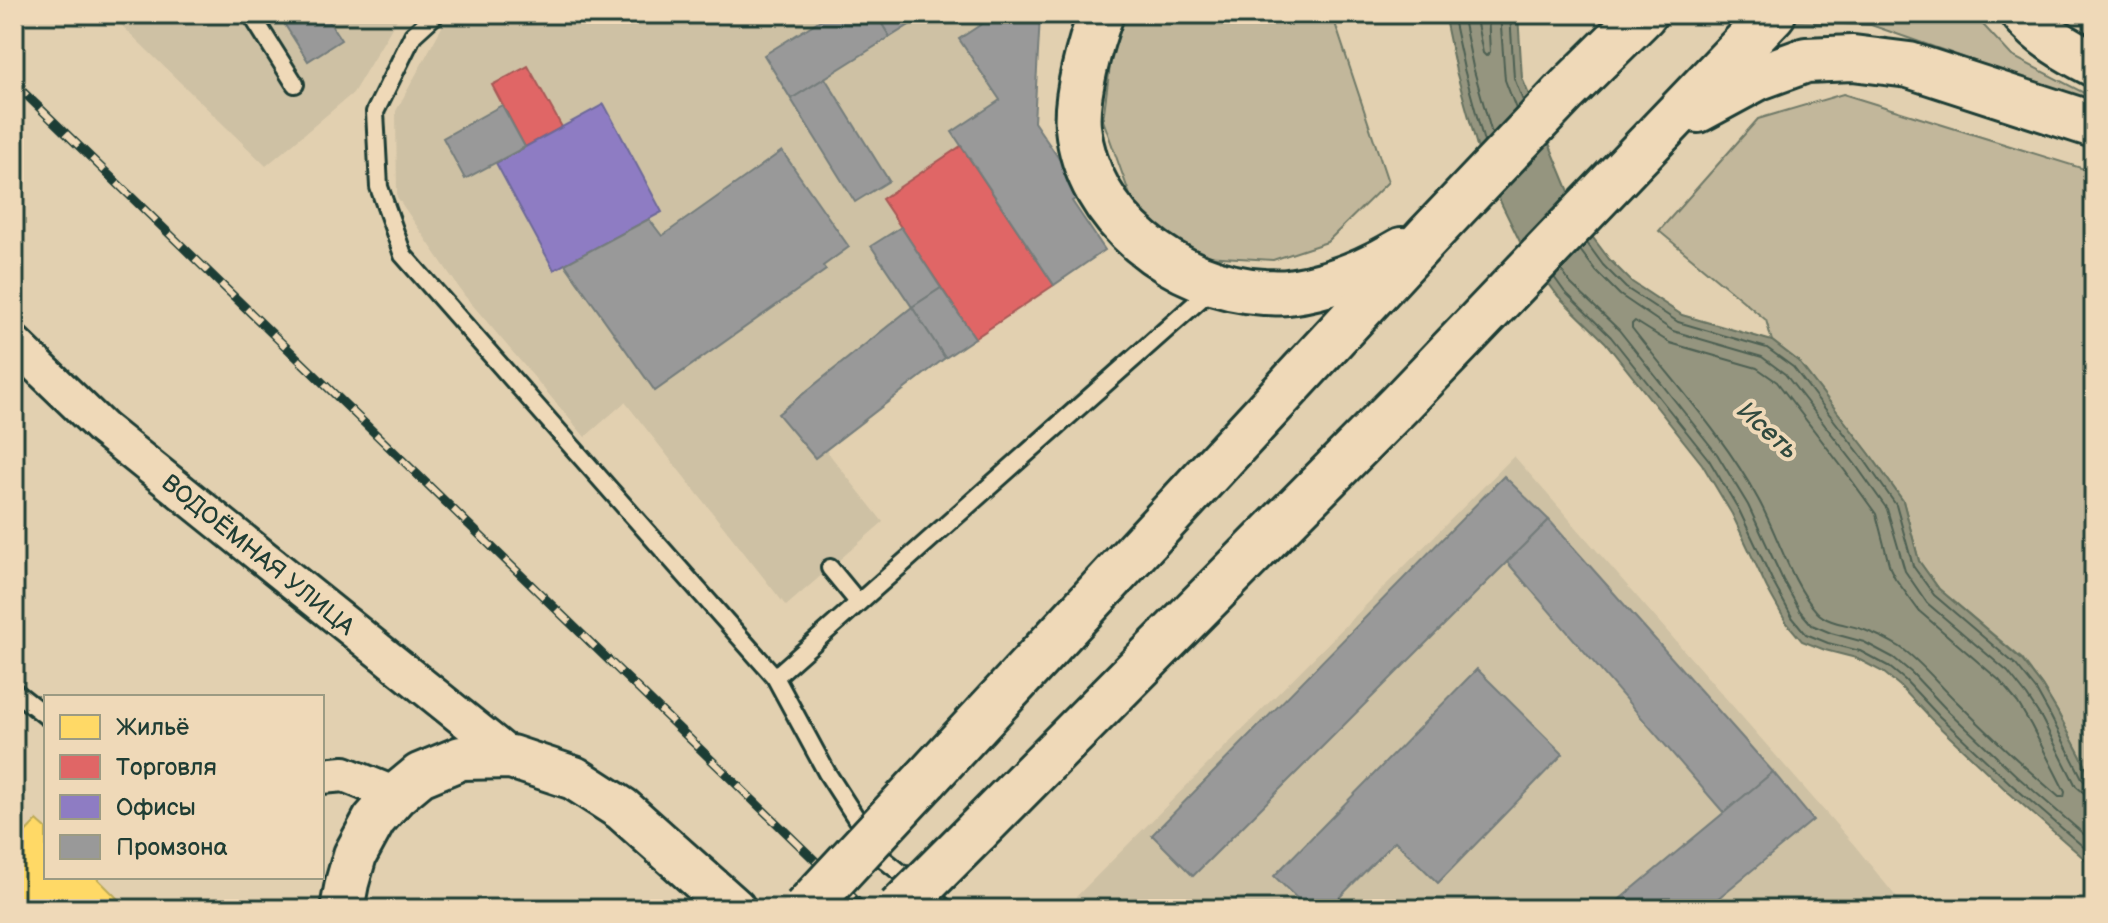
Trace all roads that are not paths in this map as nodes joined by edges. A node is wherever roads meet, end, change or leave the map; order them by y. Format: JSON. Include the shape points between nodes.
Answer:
{"nodes":[{"id":1,"x":251,"y":14,"type":"edge"},
{"id":2,"x":436,"y":14,"type":"edge"},
{"id":3,"x":1101,"y":14,"type":"edge"},
{"id":4,"x":1606,"y":14,"type":"edge"},
{"id":5,"x":1644,"y":14,"type":"edge"},
{"id":6,"x":1773,"y":14,"type":"edge"},
{"id":7,"x":2024,"y":14,"type":"edge"},
{"id":8,"x":2094,"y":64,"type":"edge"},
{"id":9,"x":295,"y":84,"type":"dead end"},
{"id":10,"x":1564,"y":93,"type":"junction"},
{"id":11,"x":2090,"y":124,"type":"edge"},
{"id":12,"x":1661,"y":130,"type":"junction"},
{"id":13,"x":1429,"y":235,"type":"junction"},
{"id":14,"x":1216,"y":285,"type":"junction"},
{"id":15,"x":14,"y":343,"type":"edge"},
{"id":16,"x":830,"y":568,"type":"dead end"},
{"id":17,"x":858,"y":602,"type":"junction"},
{"id":18,"x":775,"y":677,"type":"junction"},
{"id":19,"x":14,"y":691,"type":"edge"},
{"id":20,"x":44,"y":714,"type":"edge"},
{"id":21,"x":511,"y":757,"type":"junction"},
{"id":22,"x":324,"y":776,"type":"edge"},
{"id":23,"x":396,"y":795,"type":"junction"},
{"id":24,"x":342,"y":909,"type":"edge"},
{"id":25,"x":734,"y":909,"type":"edge"},
{"id":26,"x":805,"y":909,"type":"edge"},
{"id":27,"x":899,"y":909,"type":"edge"},
{"id":28,"x":946,"y":909,"type":"edge"}],
"edges":[{"from":1,"to":9,"type":"lane"},
{"from":2,"to":18,"type":"lane","via":[[413,35],[375,112],[379,187],[403,255]]},
{"from":3,"to":14,"type":"main road","via":[[1081,88],[1078,125],[1093,182],[1112,213],[1142,243],[1176,267]]},
{"from":4,"to":10,"type":"main road"},
{"from":5,"to":10,"type":"main road"},
{"from":6,"to":12,"type":"main road"},
{"from":7,"to":8,"type":"main road"},
{"from":10,"to":13,"type":"main road"},
{"from":11,"to":12,"type":"main road","via":[[1909,65],[1853,58],[1806,60],[1759,77]]},
{"from":12,"to":27,"type":"main road","bridge":true,"via":[[1400,404]]},
{"from":13,"to":14,"type":"main road","via":[[1377,265],[1286,293]]},
{"from":13,"to":26,"type":"main road","bridge":true},
{"from":14,"to":17,"type":"lane"},
{"from":15,"to":21,"type":"street","name":"ВОДОЁМНАЯ УЛИЦА","via":[[102,428]]},
{"from":16,"to":17,"type":"lane"},
{"from":17,"to":18,"type":"lane"},
{"from":18,"to":28,"type":"lane","via":[[881,857]]},
{"from":19,"to":20,"type":"lane"},
{"from":21,"to":23,"type":"street","via":[[461,758],[420,775]]},
{"from":21,"to":25,"type":"street","via":[[574,778],[622,809]]},
{"from":22,"to":23,"type":"street","via":[[344,774]]},
{"from":23,"to":24,"type":"street","via":[[374,820],[355,855]]}]}
